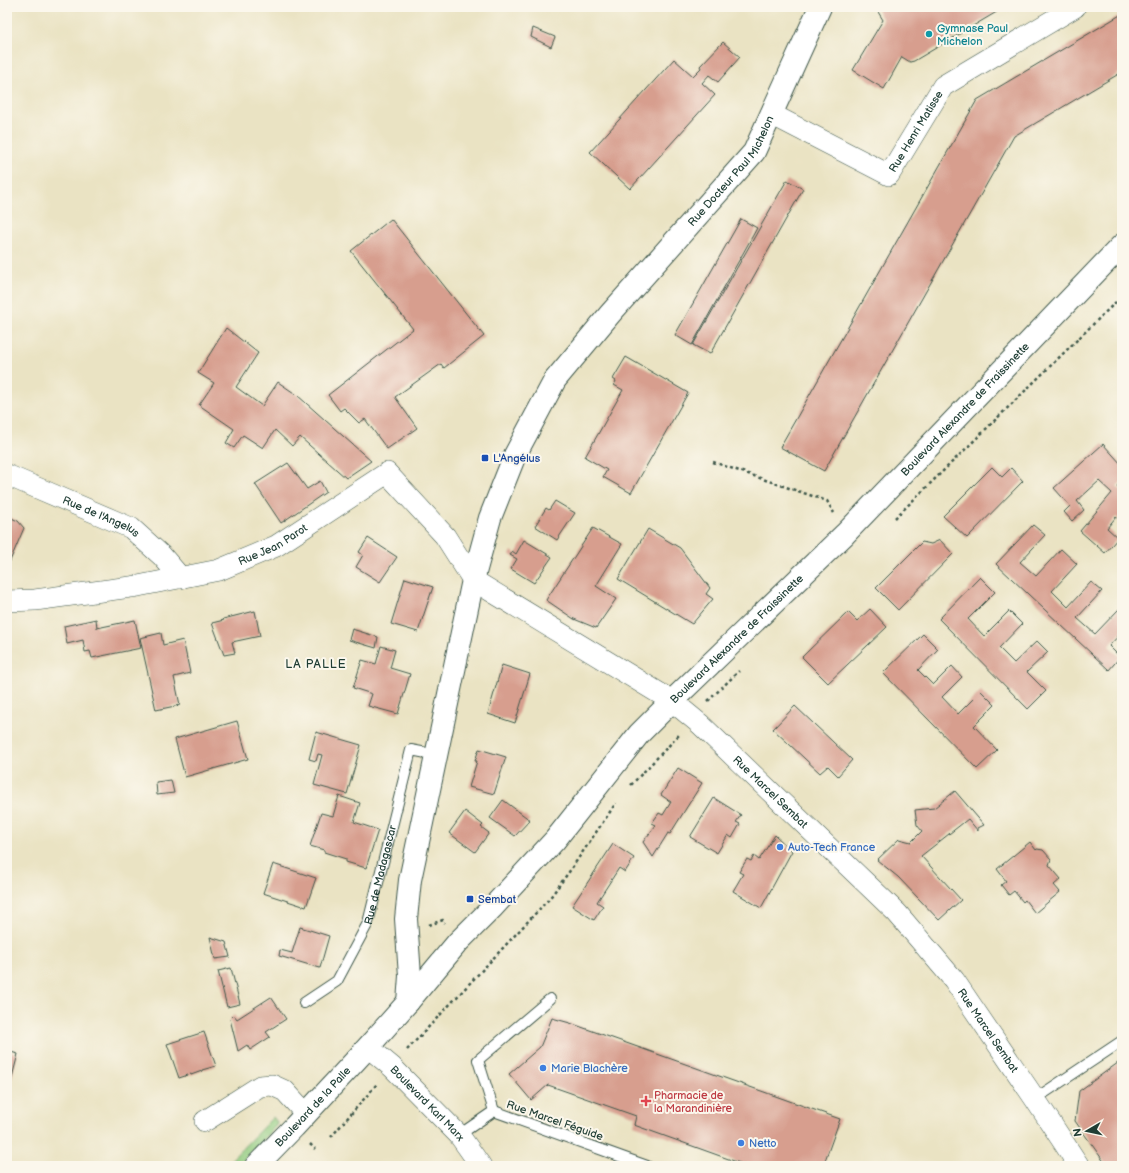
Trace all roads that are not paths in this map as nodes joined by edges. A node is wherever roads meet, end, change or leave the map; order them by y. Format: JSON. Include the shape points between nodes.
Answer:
{"nodes":[{"id":1,"x":820,"y":7,"type":"edge"},
{"id":2,"x":1075,"y":7,"type":"edge"},
{"id":3,"x":771,"y":114,"type":"junction"},
{"id":4,"x":1122,"y":245,"type":"edge"},
{"id":5,"x":7,"y":475,"type":"edge"},
{"id":6,"x":181,"y":578,"type":"junction"},
{"id":7,"x":472,"y":580,"type":"junction"},
{"id":8,"x":7,"y":601,"type":"edge"},
{"id":9,"x":672,"y":701,"type":"junction"},
{"id":10,"x":437,"y":755,"type":"junction"},
{"id":11,"x":550,"y":999,"type":"dead end"},
{"id":12,"x":408,"y":1002,"type":"junction"},
{"id":13,"x":304,"y":1003,"type":"dead end"},
{"id":14,"x":1122,"y":1041,"type":"edge"},
{"id":15,"x":368,"y":1047,"type":"junction"},
{"id":16,"x":1035,"y":1099,"type":"junction"},
{"id":17,"x":494,"y":1111,"type":"junction"},
{"id":18,"x":306,"y":1114,"type":"junction"},
{"id":19,"x":205,"y":1121,"type":"dead end"},
{"id":20,"x":459,"y":1135,"type":"junction"},
{"id":21,"x":256,"y":1166,"type":"edge"},
{"id":22,"x":480,"y":1166,"type":"edge"},
{"id":23,"x":648,"y":1166,"type":"edge"},
{"id":24,"x":1079,"y":1166,"type":"edge"}],
"edges":[{"from":1,"to":3,"type":"street","name":"Rue Docteur Paul Michelon"},
{"from":2,"to":3,"type":"street","name":"Rue Henri Matisse","via":[[943,86],[889,175]]},
{"from":3,"to":7,"type":"street","name":"Rue Docteur Paul Michelon","via":[[754,152],[555,380],[515,455],[490,518]]},
{"from":4,"to":9,"type":"street","name":"Boulevard Alexandre de Fraissinette","via":[[845,534]]},
{"from":5,"to":6,"type":"street","name":"Rue de l'Angelus","via":[[131,528],[162,556]]},
{"from":6,"to":7,"type":"street","name":"Rue Jean Parot","via":[[219,570],[276,546],[387,473],[445,536]]},
{"from":6,"to":8,"type":"street","name":"Rue Jean Parot","via":[[35,600]]},
{"from":7,"to":9,"type":"street","name":"Rue Marcel Sembat"},
{"from":7,"to":10,"type":"street"},
{"from":9,"to":12,"type":"street","name":"Boulevard Alexandre de Fraissinette","via":[[639,734],[554,840],[458,942]]},
{"from":9,"to":16,"type":"street","name":"Rue Marcel Sembat","via":[[692,717],[898,913],[954,980]]},
{"from":10,"to":12,"type":"street","via":[[406,919],[410,976]]},
{"from":10,"to":13,"type":"lane","name":"Rue de Madagascar","via":[[411,750],[368,923],[337,981]]},
{"from":11,"to":17,"type":"lane","via":[[478,1060]]},
{"from":12,"to":15,"type":"street","name":"Boulevard Alexandre de Fraissinette"},
{"from":14,"to":16,"type":"lane"},
{"from":15,"to":18,"type":"street","name":"Boulevard de la Palle"},
{"from":15,"to":20,"type":"street","name":"Boulevard Karl Marx","via":[[392,1067]]},
{"from":16,"to":24,"type":"street","name":"Rue Marcel Sembat"},
{"from":17,"to":20,"type":"lane","name":"Rue Marcel Féguide"},
{"from":17,"to":23,"type":"lane","name":"Rue Marcel Féguide"},
{"from":18,"to":19,"type":"street","via":[[285,1091],[272,1085],[260,1086]]},
{"from":18,"to":21,"type":"street","name":"Boulevard de la Palle"},
{"from":20,"to":22,"type":"street","name":"Boulevard Karl Marx"}]}
